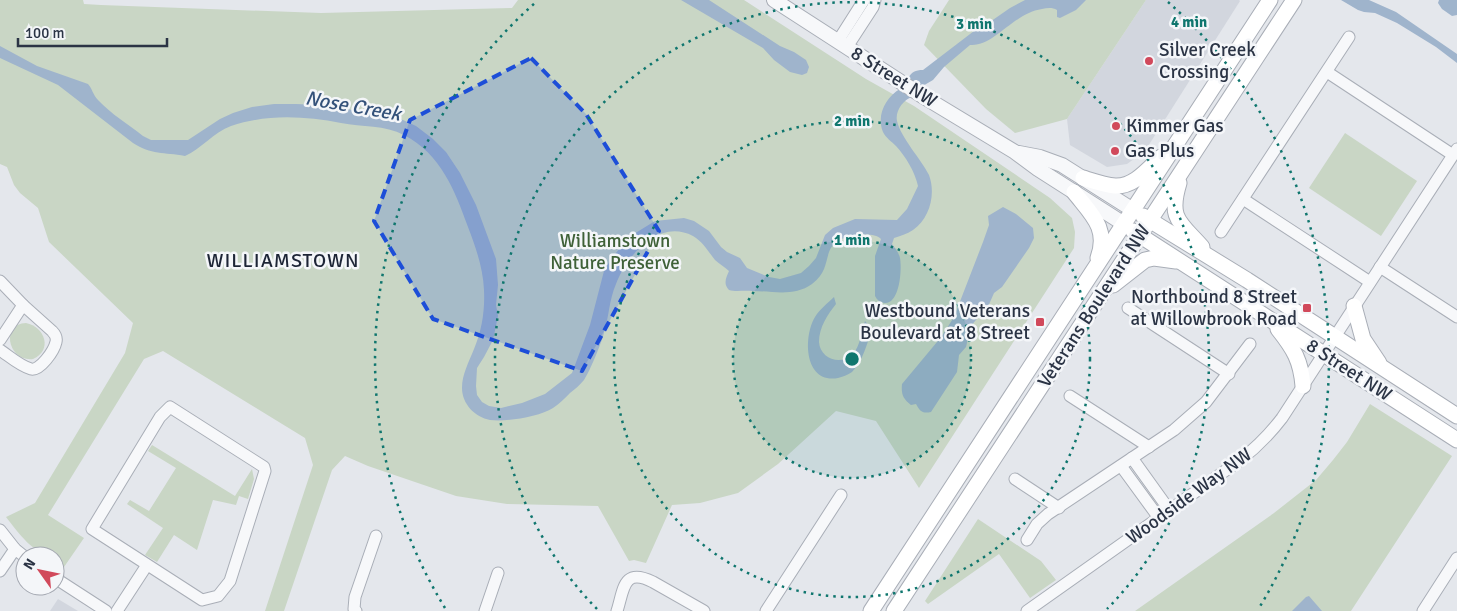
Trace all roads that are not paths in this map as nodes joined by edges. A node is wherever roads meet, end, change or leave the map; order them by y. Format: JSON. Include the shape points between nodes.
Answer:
{"nodes":[{"id":1,"x":774,"y":0,"type":"edge"},
{"id":2,"x":864,"y":0,"type":"edge"},
{"id":3,"x":875,"y":0,"type":"edge"},
{"id":4,"x":1270,"y":0,"type":"edge"},
{"id":5,"x":1294,"y":0,"type":"edge"},
{"id":6,"x":1349,"y":37,"type":"dead end"},
{"id":7,"x":842,"y":44,"type":"junction"},
{"id":8,"x":1327,"y":72,"type":"junction"},
{"id":9,"x":1179,"y":141,"type":"junction"},
{"id":10,"x":1016,"y":152,"type":"junction"},
{"id":11,"x":1455,"y":152,"type":"edge"},
{"id":12,"x":1183,"y":170,"type":"junction"},
{"id":13,"x":1083,"y":178,"type":"junction"},
{"id":14,"x":1074,"y":192,"type":"junction"},
{"id":15,"x":1243,"y":199,"type":"junction"},
{"id":16,"x":1133,"y":210,"type":"junction"},
{"id":17,"x":1150,"y":220,"type":"junction"},
{"id":18,"x":1124,"y":224,"type":"junction"},
{"id":19,"x":1222,"y":232,"type":"dead end"},
{"id":20,"x":1140,"y":235,"type":"junction"},
{"id":21,"x":1213,"y":259,"type":"junction"},
{"id":22,"x":1180,"y":261,"type":"junction"},
{"id":23,"x":1380,"y":266,"type":"junction"},
{"id":24,"x":1093,"y":271,"type":"junction"},
{"id":25,"x":0,"y":281,"type":"edge"},
{"id":26,"x":1370,"y":282,"type":"junction"},
{"id":27,"x":1104,"y":292,"type":"junction"},
{"id":28,"x":23,"y":305,"type":"junction"},
{"id":29,"x":1354,"y":306,"type":"junction"},
{"id":30,"x":1128,"y":308,"type":"dead end"},
{"id":31,"x":1457,"y":316,"type":"edge"},
{"id":32,"x":1269,"y":318,"type":"junction"},
{"id":33,"x":1334,"y":338,"type":"junction"},
{"id":34,"x":0,"y":340,"type":"edge"},
{"id":35,"x":1250,"y":344,"type":"dead end"},
{"id":36,"x":0,"y":350,"type":"edge"},
{"id":37,"x":1324,"y":354,"type":"junction"},
{"id":38,"x":1383,"y":368,"type":"junction"},
{"id":39,"x":1229,"y":374,"type":"junction"},
{"id":40,"x":1303,"y":386,"type":"junction"},
{"id":41,"x":1070,"y":396,"type":"dead end"},
{"id":42,"x":1457,"y":416,"type":"edge"},
{"id":43,"x":1457,"y":440,"type":"edge"},
{"id":44,"x":1149,"y":447,"type":"junction"},
{"id":45,"x":1132,"y":458,"type":"junction"},
{"id":46,"x":1121,"y":466,"type":"junction"},
{"id":47,"x":1015,"y":479,"type":"dead end"},
{"id":48,"x":841,"y":495,"type":"dead end"},
{"id":49,"x":1059,"y":508,"type":"junction"},
{"id":50,"x":1170,"y":510,"type":"junction"},
{"id":51,"x":1159,"y":518,"type":"junction"},
{"id":52,"x":0,"y":530,"type":"edge"},
{"id":53,"x":376,"y":536,"type":"dead end"},
{"id":54,"x":1027,"y":540,"type":"dead end"},
{"id":55,"x":15,"y":549,"type":"joint"},
{"id":56,"x":1457,"y":558,"type":"edge"},
{"id":57,"x":147,"y":565,"type":"junction"},
{"id":58,"x":0,"y":571,"type":"edge"},
{"id":59,"x":498,"y":573,"type":"dead end"},
{"id":60,"x":65,"y":584,"type":"edge"},
{"id":61,"x":355,"y":610,"type":"edge"},
{"id":62,"x":106,"y":611,"type":"edge"},
{"id":63,"x":117,"y":611,"type":"edge"},
{"id":64,"x":486,"y":611,"type":"edge"},
{"id":65,"x":618,"y":611,"type":"edge"},
{"id":66,"x":704,"y":611,"type":"edge"},
{"id":67,"x":766,"y":611,"type":"edge"},
{"id":68,"x":871,"y":611,"type":"edge"},
{"id":69,"x":894,"y":611,"type":"edge"},
{"id":70,"x":1027,"y":611,"type":"edge"},
{"id":71,"x":1423,"y":611,"type":"edge"}],
"edges":[{"from":1,"to":7,"type":"street","name":"8 Street NW"},
{"from":2,"to":7,"type":"street"},
{"from":3,"to":7,"type":"street","via":[[873,7]]},
{"from":4,"to":9,"type":"main road","name":"Veterans Boulevard NW"},
{"from":5,"to":12,"type":"main road","name":"Veterans Boulevard NW"},
{"from":6,"to":8,"type":"street"},
{"from":7,"to":10,"type":"street","name":"8 Street NW"},
{"from":8,"to":11,"type":"street"},
{"from":8,"to":15,"type":"street"},
{"from":9,"to":13,"type":"main road","via":[[1128,184],[1115,186]]},
{"from":9,"to":16,"type":"main road","name":"Veterans Boulevard NW"},
{"from":10,"to":13,"type":"street","name":"8 Street NW","via":[[1062,165]]},
{"from":10,"to":14,"type":"street","name":"8 Street NW"},
{"from":11,"to":23,"type":"street","name":"Woodside Way NW"},
{"from":12,"to":17,"type":"main road","name":"Veterans Boulevard NW"},
{"from":12,"to":21,"type":"main road","via":[[1174,200],[1178,220]]},
{"from":13,"to":16,"type":"street","name":"8 Street NW"},
{"from":14,"to":18,"type":"street","name":"8 Street NW"},
{"from":14,"to":24,"type":"main road","via":[[1100,230],[1102,246]]},
{"from":15,"to":19,"type":"street"},
{"from":15,"to":26,"type":"street"},
{"from":16,"to":17,"type":"main road","name":"8 Street NW"},
{"from":16,"to":18,"type":"main road","name":"Veterans Boulevard NW"},
{"from":17,"to":20,"type":"main road","name":"Veterans Boulevard NW"},
{"from":17,"to":21,"type":"main road","name":"8 Street NW"},
{"from":18,"to":20,"type":"main road","name":"8 Street NW"},
{"from":18,"to":24,"type":"main road","name":"Veterans Boulevard NW"},
{"from":20,"to":22,"type":"main road","name":"8 Street NW"},
{"from":20,"to":27,"type":"main road","name":"Veterans Boulevard NW"},
{"from":21,"to":33,"type":"main road","name":"8 Street NW"},
{"from":22,"to":27,"type":"main road","via":[[1145,260]]},
{"from":22,"to":32,"type":"main road","name":"8 Street NW"},
{"from":23,"to":26,"type":"street","name":"Woodside Way NW"},
{"from":23,"to":31,"type":"street"},
{"from":24,"to":68,"type":"main road","name":"Veterans Boulevard NW"},
{"from":25,"to":28,"type":"street"},
{"from":26,"to":29,"type":"street","name":"Woodside Way NW"},
{"from":27,"to":69,"type":"main road","name":"Veterans Boulevard NW"},
{"from":28,"to":34,"type":"street"},
{"from":28,"to":36,"type":"street","via":[[52,331],[57,342],[37,369],[24,366]]},
{"from":29,"to":33,"type":"street","name":"Woodside Way NW"},
{"from":29,"to":38,"type":"main road","via":[[1363,339]]},
{"from":30,"to":39,"type":"street"},
{"from":32,"to":37,"type":"main road","name":"8 Street NW"},
{"from":32,"to":40,"type":"main road","via":[[1296,353]]},
{"from":33,"to":37,"type":"street","name":"Woodside Way NW"},
{"from":33,"to":38,"type":"main road","name":"8 Street NW"},
{"from":35,"to":39,"type":"street"},
{"from":37,"to":40,"type":"street","name":"Woodside Way NW"},
{"from":37,"to":43,"type":"main road","name":"8 Street NW"},
{"from":38,"to":42,"type":"main road","name":"8 Street NW"},
{"from":39,"to":44,"type":"street","via":[[1193,415]]},
{"from":40,"to":50,"type":"street","name":"Woodside Way NW","via":[[1257,447]]},
{"from":41,"to":44,"type":"street"},
{"from":44,"to":45,"type":"street"},
{"from":45,"to":46,"type":"street"},
{"from":45,"to":50,"type":"street"},
{"from":46,"to":49,"type":"street"},
{"from":46,"to":51,"type":"street"},
{"from":47,"to":49,"type":"street"},
{"from":48,"to":67,"type":"street"},
{"from":49,"to":54,"type":"street","via":[[1041,520]]},
{"from":50,"to":51,"type":"street","name":"Woodside Way NW"},
{"from":51,"to":70,"type":"street","name":"Woodside Way NW"},
{"from":52,"to":55,"type":"street"},
{"from":53,"to":61,"type":"street","via":[[355,597]]},
{"from":55,"to":58,"type":"street"},
{"from":56,"to":71,"type":"street"},
{"from":57,"to":57,"type":"street","via":[[202,600],[218,596],[230,581],[265,472],[264,467],[170,408],[160,417],[92,530]]},
{"from":57,"to":63,"type":"street"},
{"from":59,"to":64,"type":"street"},
{"from":60,"to":62,"type":"street"},
{"from":65,"to":66,"type":"street","via":[[624,584],[636,577],[646,578]]}]}
